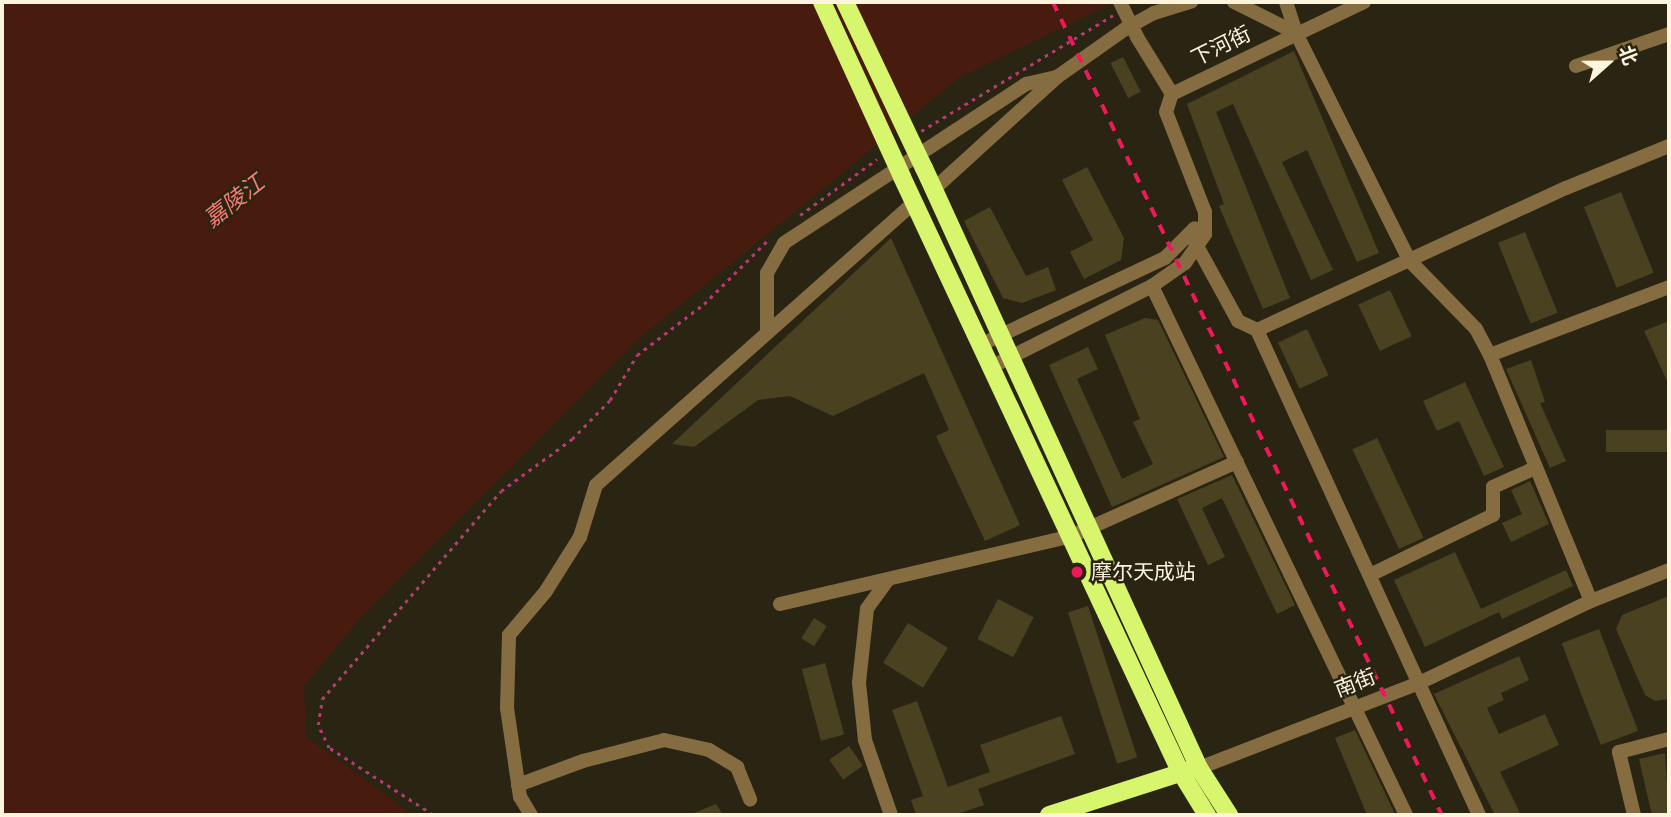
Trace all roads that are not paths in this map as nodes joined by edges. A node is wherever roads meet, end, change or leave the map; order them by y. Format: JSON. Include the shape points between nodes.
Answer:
{"nodes":[{"id":1,"x":822,"y":2,"type":"edge"},
{"id":2,"x":845,"y":2,"type":"edge"},
{"id":3,"x":1191,"y":2,"type":"edge"},
{"id":4,"x":1234,"y":2,"type":"edge"},
{"id":5,"x":1286,"y":2,"type":"edge"},
{"id":6,"x":1364,"y":2,"type":"edge"},
{"id":7,"x":1121,"y":6,"type":"edge"},
{"id":8,"x":1296,"y":33,"type":"junction"},
{"id":9,"x":1669,"y":34,"type":"edge"},
{"id":10,"x":1576,"y":66,"type":"dead end"},
{"id":11,"x":1056,"y":77,"type":"junction"},
{"id":12,"x":1172,"y":94,"type":"junction"},
{"id":13,"x":1669,"y":146,"type":"edge"},
{"id":14,"x":934,"y":190,"type":"junction"},
{"id":15,"x":914,"y":203,"type":"junction"},
{"id":16,"x":1194,"y":240,"type":"junction"},
{"id":17,"x":1409,"y":260,"type":"junction"},
{"id":18,"x":1152,"y":286,"type":"junction"},
{"id":19,"x":1669,"y":287,"type":"edge"},
{"id":20,"x":1257,"y":330,"type":"junction"},
{"id":21,"x":767,"y":333,"type":"junction"},
{"id":22,"x":1003,"y":335,"type":"junction"},
{"id":23,"x":981,"y":345,"type":"junction"},
{"id":24,"x":1490,"y":355,"type":"junction"},
{"id":25,"x":1012,"y":357,"type":"junction"},
{"id":26,"x":990,"y":367,"type":"junction"},
{"id":27,"x":1237,"y":462,"type":"junction"},
{"id":28,"x":1535,"y":468,"type":"junction"},
{"id":29,"x":1090,"y":527,"type":"junction"},
{"id":30,"x":1069,"y":537,"type":"junction"},
{"id":31,"x":1669,"y":570,"type":"edge"},
{"id":32,"x":1370,"y":575,"type":"junction"},
{"id":33,"x":887,"y":581,"type":"junction"},
{"id":34,"x":1591,"y":601,"type":"junction"},
{"id":35,"x":780,"y":604,"type":"dead end"},
{"id":36,"x":1419,"y":684,"type":"junction"},
{"id":37,"x":1353,"y":709,"type":"junction"},
{"id":38,"x":1669,"y":739,"type":"edge"},
{"id":39,"x":1199,"y":768,"type":"junction"},
{"id":40,"x":1180,"y":771,"type":"junction"},
{"id":41,"x":518,"y":785,"type":"junction"},
{"id":42,"x":750,"y":800,"type":"dead end"},
{"id":43,"x":531,"y":815,"type":"edge"},
{"id":44,"x":891,"y":815,"type":"edge"},
{"id":45,"x":1049,"y":815,"type":"edge"},
{"id":46,"x":1207,"y":815,"type":"edge"},
{"id":47,"x":1229,"y":815,"type":"edge"},
{"id":48,"x":1406,"y":815,"type":"edge"},
{"id":49,"x":1479,"y":815,"type":"edge"},
{"id":50,"x":1634,"y":815,"type":"edge"}],
"edges":[{"from":1,"to":15,"type":"main road","bridge":true},
{"from":2,"to":14,"type":"main road","bridge":true},
{"from":3,"to":11,"type":"street","via":[[1154,13],[1125,29]]},
{"from":4,"to":8,"type":"street"},
{"from":5,"to":8,"type":"street"},
{"from":6,"to":8,"type":"street","name":"下河街"},
{"from":7,"to":12,"type":"street","bridge":true},
{"from":8,"to":12,"type":"street","name":"下河街"},
{"from":8,"to":17,"type":"street"},
{"from":9,"to":10,"type":"street"},
{"from":11,"to":14,"type":"street"},
{"from":11,"to":21,"type":"street","via":[[1026,84],[784,243],[767,273]]},
{"from":12,"to":16,"type":"street","via":[[1166,112],[1205,212],[1205,234]]},
{"from":13,"to":17,"type":"street"},
{"from":14,"to":22,"type":"main road"},
{"from":15,"to":21,"type":"street"},
{"from":15,"to":23,"type":"main road"},
{"from":16,"to":18,"type":"street","via":[[1185,263]]},
{"from":16,"to":20,"type":"street","via":[[1238,321]]},
{"from":16,"to":22,"type":"street"},
{"from":17,"to":20,"type":"street"},
{"from":17,"to":24,"type":"street","via":[[1476,329]]},
{"from":18,"to":25,"type":"street"},
{"from":18,"to":27,"type":"street"},
{"from":19,"to":24,"type":"street"},
{"from":20,"to":32,"type":"street"},
{"from":21,"to":41,"type":"street","via":[[596,485],[580,537],[546,591],[509,635],[507,708]]},
{"from":22,"to":23,"type":"street"},
{"from":22,"to":25,"type":"main road"},
{"from":23,"to":26,"type":"main road"},
{"from":24,"to":28,"type":"street"},
{"from":25,"to":26,"type":"street"},
{"from":25,"to":29,"type":"main road"},
{"from":26,"to":30,"type":"main road"},
{"from":27,"to":29,"type":"street"},
{"from":27,"to":37,"type":"street"},
{"from":28,"to":32,"type":"street","via":[[1493,487],[1493,515]]},
{"from":28,"to":34,"type":"street"},
{"from":29,"to":30,"type":"street"},
{"from":29,"to":39,"type":"main road"},
{"from":30,"to":33,"type":"street"},
{"from":30,"to":40,"type":"main road"},
{"from":31,"to":34,"type":"street","name":"南街"},
{"from":32,"to":36,"type":"street"},
{"from":33,"to":35,"type":"street"},
{"from":33,"to":44,"type":"street","via":[[867,609],[859,683],[865,740]]},
{"from":34,"to":36,"type":"street","name":"南街"},
{"from":36,"to":37,"type":"street","name":"南街"},
{"from":36,"to":49,"type":"street"},
{"from":37,"to":39,"type":"street","name":"南街"},
{"from":37,"to":48,"type":"street"},
{"from":38,"to":50,"type":"street","via":[[1619,752]]},
{"from":39,"to":40,"type":"main road","name":"南街"},
{"from":39,"to":47,"type":"main road"},
{"from":40,"to":45,"type":"main road","name":"南街"},
{"from":40,"to":46,"type":"main road"},
{"from":41,"to":42,"type":"street","via":[[583,761],[664,740],[709,750],[737,767]]},
{"from":41,"to":43,"type":"street"}]}
